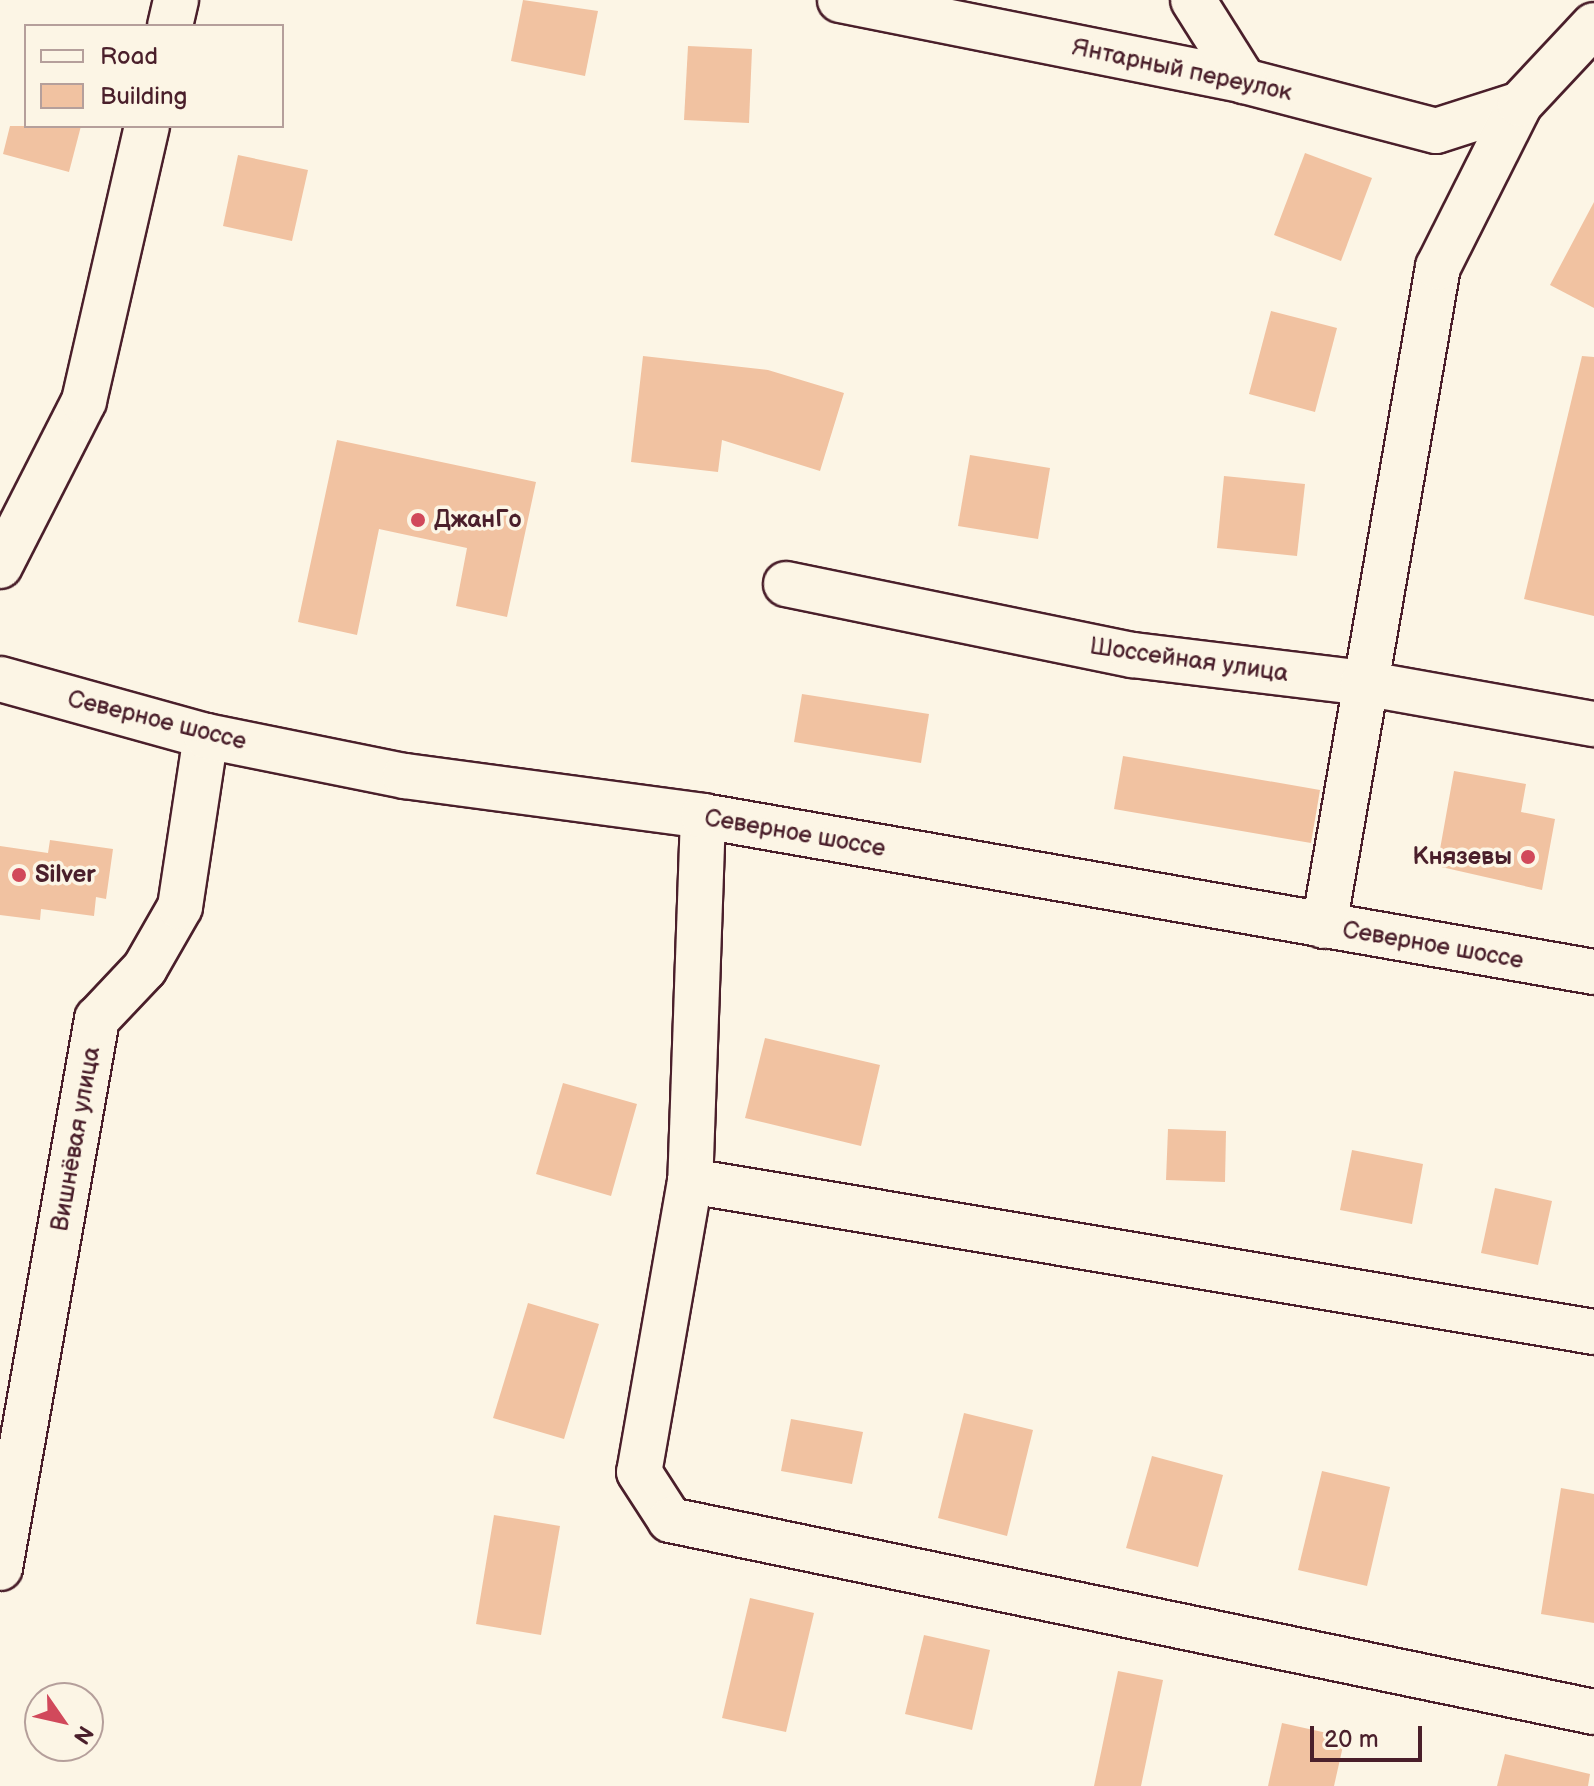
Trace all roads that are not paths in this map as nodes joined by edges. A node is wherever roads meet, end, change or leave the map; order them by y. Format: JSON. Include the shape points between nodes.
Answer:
{"nodes":[{"id":1,"x":176,"y":0,"type":"edge"},
{"id":2,"x":840,"y":0,"type":"edge"},
{"id":3,"x":1193,"y":0,"type":"edge"},
{"id":4,"x":170,"y":24,"type":"edge"},
{"id":5,"x":1594,"y":25,"type":"edge"},
{"id":6,"x":1244,"y":81,"type":"junction"},
{"id":7,"x":1520,"y":104,"type":"junction"},
{"id":8,"x":147,"y":128,"type":"edge"},
{"id":9,"x":0,"y":566,"type":"edge"},
{"id":10,"x":786,"y":584,"type":"dead end"},
{"id":11,"x":0,"y":679,"type":"edge"},
{"id":12,"x":1363,"y":683,"type":"junction"},
{"id":13,"x":1594,"y":724,"type":"edge"},
{"id":14,"x":206,"y":736,"type":"junction"},
{"id":15,"x":703,"y":816,"type":"junction"},
{"id":16,"x":1324,"y":926,"type":"junction"},
{"id":17,"x":1594,"y":972,"type":"edge"},
{"id":18,"x":690,"y":1181,"type":"junction"},
{"id":19,"x":1594,"y":1332,"type":"edge"},
{"id":20,"x":0,"y":1568,"type":"edge"},
{"id":21,"x":1594,"y":1712,"type":"edge"}],
"edges":[{"from":1,"to":4,"type":"street"},
{"from":2,"to":6,"type":"street","name":"Янтарный переулок"},
{"from":3,"to":6,"type":"street"},
{"from":5,"to":7,"type":"street"},
{"from":6,"to":7,"type":"street","name":"Янтарный переулок","via":[[1436,131]]},
{"from":7,"to":12,"type":"street","via":[[1438,267]]},
{"from":8,"to":9,"type":"street","via":[[84,401]]},
{"from":10,"to":12,"type":"street","name":"Шоссейная улица","via":[[1133,655]]},
{"from":11,"to":14,"type":"street","name":"Северное шоссе"},
{"from":12,"to":13,"type":"street","name":"Шоссейная улица"},
{"from":12,"to":16,"type":"street"},
{"from":14,"to":15,"type":"street","name":"Северное шоссе","via":[[405,776]]},
{"from":14,"to":20,"type":"street","name":"Вишнёвая улица","via":[[180,907],[145,968],[97,1019]]},
{"from":15,"to":16,"type":"street","name":"Северное шоссе"},
{"from":15,"to":18,"type":"street"},
{"from":16,"to":17,"type":"street","name":"Северное шоссе"},
{"from":18,"to":19,"type":"street"},
{"from":18,"to":21,"type":"street","via":[[639,1472],[670,1520]]}]}
